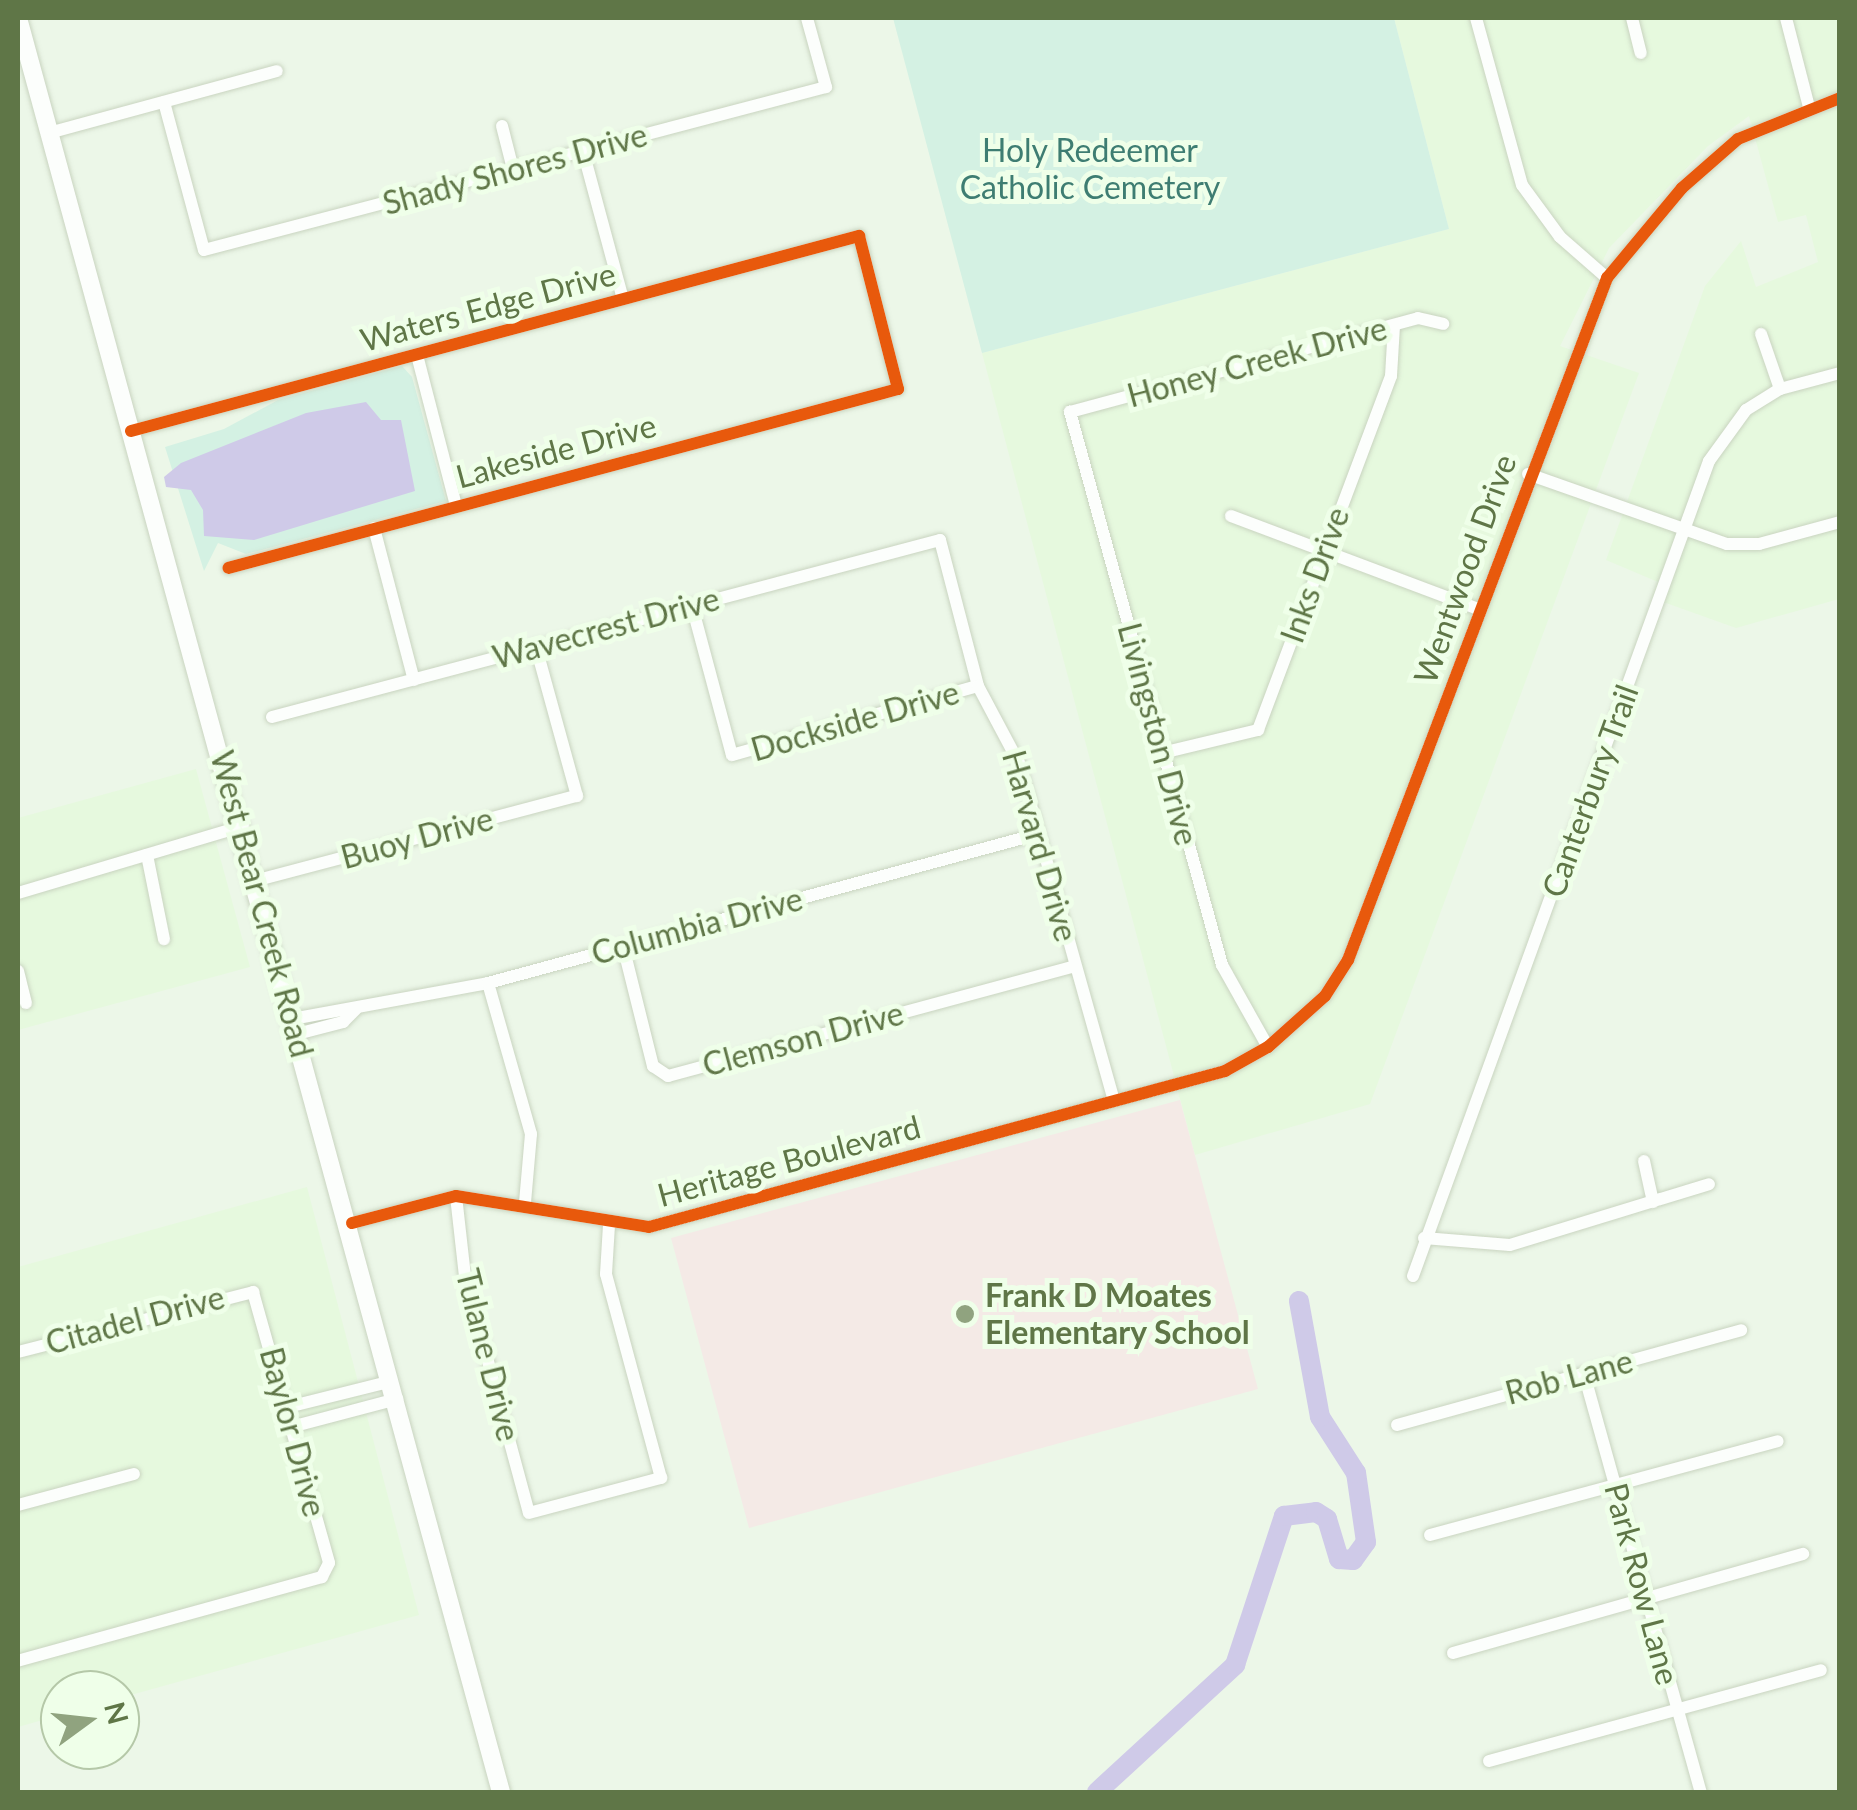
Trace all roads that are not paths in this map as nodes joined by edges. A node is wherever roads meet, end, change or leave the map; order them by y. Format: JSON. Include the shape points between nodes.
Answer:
{"nodes":[{"id":1,"x":18,"y":18,"type":"edge"},
{"id":2,"x":807,"y":18,"type":"edge"},
{"id":3,"x":1476,"y":18,"type":"edge"},
{"id":4,"x":1632,"y":18,"type":"edge"},
{"id":5,"x":1786,"y":18,"type":"edge"},
{"id":6,"x":1641,"y":52,"type":"dead end"},
{"id":7,"x":277,"y":71,"type":"dead end"},
{"id":8,"x":1840,"y":98,"type":"edge"},
{"id":9,"x":164,"y":102,"type":"junction"},
{"id":10,"x":1809,"y":106,"type":"junction"},
{"id":11,"x":502,"y":126,"type":"dead end"},
{"id":12,"x":50,"y":133,"type":"junction"},
{"id":13,"x":583,"y":151,"type":"junction"},
{"id":14,"x":514,"y":170,"type":"junction"},
{"id":15,"x":1606,"y":278,"type":"junction"},
{"id":16,"x":623,"y":300,"type":"junction"},
{"id":17,"x":1443,"y":324,"type":"dead end"},
{"id":18,"x":1394,"y":325,"type":"junction"},
{"id":19,"x":1762,"y":334,"type":"dead end"},
{"id":20,"x":417,"y":355,"type":"junction"},
{"id":21,"x":1840,"y":374,"type":"edge"},
{"id":22,"x":898,"y":389,"type":"joint"},
{"id":23,"x":1780,"y":389,"type":"junction"},
{"id":24,"x":1070,"y":412,"type":"joint"},
{"id":25,"x":131,"y":432,"type":"junction"},
{"id":26,"x":1528,"y":474,"type":"junction"},
{"id":27,"x":456,"y":506,"type":"junction"},
{"id":28,"x":1231,"y":516,"type":"dead end"},
{"id":29,"x":1840,"y":522,"type":"edge"},
{"id":30,"x":374,"y":528,"type":"junction"},
{"id":31,"x":1683,"y":531,"type":"junction"},
{"id":32,"x":940,"y":540,"type":"joint"},
{"id":33,"x":1324,"y":550,"type":"junction"},
{"id":34,"x":228,"y":568,"type":"dead end"},
{"id":35,"x":692,"y":606,"type":"junction"},
{"id":36,"x":1481,"y":610,"type":"junction"},
{"id":37,"x":536,"y":647,"type":"junction"},
{"id":38,"x":414,"y":680,"type":"junction"},
{"id":39,"x":978,"y":686,"type":"junction"},
{"id":40,"x":272,"y":717,"type":"dead end"},
{"id":41,"x":1162,"y":753,"type":"junction"},
{"id":42,"x":243,"y":826,"type":"junction"},
{"id":43,"x":1038,"y":834,"type":"junction"},
{"id":44,"x":148,"y":855,"type":"junction"},
{"id":45,"x":258,"y":880,"type":"junction"},
{"id":46,"x":18,"y":893,"type":"edge"},
{"id":47,"x":164,"y":939,"type":"dead end"},
{"id":48,"x":622,"y":946,"type":"junction"},
{"id":49,"x":1075,"y":966,"type":"junction"},
{"id":50,"x":18,"y":971,"type":"edge"},
{"id":51,"x":488,"y":984,"type":"junction"},
{"id":52,"x":26,"y":1002,"type":"dead end"},
{"id":53,"x":294,"y":1027,"type":"junction"},
{"id":54,"x":1268,"y":1047,"type":"junction"},
{"id":55,"x":1178,"y":1083,"type":"joint"},
{"id":56,"x":1114,"y":1100,"type":"junction"},
{"id":57,"x":1644,"y":1161,"type":"dead end"},
{"id":58,"x":1709,"y":1184,"type":"dead end"},
{"id":59,"x":456,"y":1196,"type":"junction"},
{"id":60,"x":525,"y":1202,"type":"junction"},
{"id":61,"x":1653,"y":1202,"type":"junction"},
{"id":62,"x":352,"y":1223,"type":"junction"},
{"id":63,"x":609,"y":1225,"type":"junction"},
{"id":64,"x":1424,"y":1238,"type":"junction"},
{"id":65,"x":1414,"y":1276,"type":"dead end"},
{"id":66,"x":253,"y":1292,"type":"joint"},
{"id":67,"x":1741,"y":1330,"type":"dead end"},
{"id":68,"x":18,"y":1352,"type":"edge"},
{"id":69,"x":1584,"y":1374,"type":"junction"},
{"id":70,"x":394,"y":1390,"type":"junction"},
{"id":71,"x":284,"y":1408,"type":"junction"},
{"id":72,"x":1397,"y":1424,"type":"dead end"},
{"id":73,"x":291,"y":1427,"type":"junction"},
{"id":74,"x":1778,"y":1440,"type":"dead end"},
{"id":75,"x":134,"y":1474,"type":"dead end"},
{"id":76,"x":1616,"y":1488,"type":"junction"},
{"id":77,"x":18,"y":1505,"type":"edge"},
{"id":78,"x":1430,"y":1534,"type":"dead end"},
{"id":79,"x":1803,"y":1554,"type":"dead end"},
{"id":80,"x":1646,"y":1597,"type":"junction"},
{"id":81,"x":1453,"y":1653,"type":"dead end"},
{"id":82,"x":18,"y":1661,"type":"edge"},
{"id":83,"x":1821,"y":1670,"type":"dead end"},
{"id":84,"x":1676,"y":1710,"type":"junction"},
{"id":85,"x":1489,"y":1761,"type":"dead end"},
{"id":86,"x":501,"y":1792,"type":"edge"},
{"id":87,"x":1701,"y":1792,"type":"edge"}],
"edges":[{"from":1,"to":12,"type":"main road","name":"West Bear Creek Road"},
{"from":2,"to":13,"type":"street","name":"Shady Shores Drive","via":[[826,88]]},
{"from":3,"to":15,"type":"street","via":[[1522,185],[1560,238]]},
{"from":4,"to":6,"type":"street"},
{"from":5,"to":10,"type":"street"},
{"from":7,"to":9,"type":"street"},
{"from":8,"to":10,"type":"street","name":"Wentwood Drive"},
{"from":9,"to":12,"type":"street"},
{"from":9,"to":14,"type":"street","name":"Shady Shores Drive","via":[[204,250]]},
{"from":10,"to":15,"type":"street","name":"Wentwood Drive","via":[[1738,138],[1682,188]]},
{"from":11,"to":14,"type":"street"},
{"from":12,"to":25,"type":"main road","name":"West Bear Creek Road"},
{"from":13,"to":14,"type":"street","name":"Shady Shores Drive"},
{"from":13,"to":16,"type":"street"},
{"from":15,"to":26,"type":"street","name":"Wentwood Drive"},
{"from":16,"to":20,"type":"street","name":"Waters Edge Drive"},
{"from":16,"to":22,"type":"street","name":"Waters Edge Drive","via":[[859,236]]},
{"from":17,"to":18,"type":"street","name":"Honey Creek Drive","via":[[1418,318]]},
{"from":18,"to":24,"type":"street","name":"Honey Creek Drive"},
{"from":18,"to":33,"type":"street","name":"Inks Drive","via":[[1391,376]]},
{"from":19,"to":23,"type":"street"},
{"from":20,"to":25,"type":"street","name":"Waters Edge Drive"},
{"from":20,"to":27,"type":"street"},
{"from":21,"to":23,"type":"street","name":"Canterbury Trail"},
{"from":22,"to":27,"type":"street","name":"Lakeside Drive"},
{"from":23,"to":31,"type":"street","name":"Canterbury Trail","via":[[1726,430]]},
{"from":24,"to":41,"type":"street","name":"Livingston Drive"},
{"from":25,"to":42,"type":"main road","name":"West Bear Creek Road"},
{"from":26,"to":31,"type":"street"},
{"from":26,"to":36,"type":"street","name":"Wentwood Drive"},
{"from":27,"to":30,"type":"street","name":"Lakeside Drive"},
{"from":28,"to":33,"type":"street"},
{"from":29,"to":31,"type":"street","via":[[1759,544]]},
{"from":30,"to":34,"type":"street","name":"Lakeside Drive"},
{"from":30,"to":38,"type":"street"},
{"from":31,"to":64,"type":"street","name":"Canterbury Trail"},
{"from":32,"to":35,"type":"street","name":"Wavecrest Drive"},
{"from":32,"to":39,"type":"street","name":"Harvard Drive"},
{"from":33,"to":36,"type":"street"},
{"from":33,"to":41,"type":"street","name":"Inks Drive","via":[[1258,730]]},
{"from":35,"to":37,"type":"street","name":"Wavecrest Drive"},
{"from":35,"to":39,"type":"street","name":"Dockside Drive","via":[[732,755]]},
{"from":36,"to":54,"type":"street","name":"Wentwood Drive","via":[[1348,960],[1324,996]]},
{"from":37,"to":38,"type":"street","name":"Wavecrest Drive"},
{"from":37,"to":45,"type":"street","name":"Buoy Drive","via":[[577,796]]},
{"from":38,"to":40,"type":"street","name":"Wavecrest Drive"},
{"from":39,"to":43,"type":"street","name":"Harvard Drive","via":[[1019,763]]},
{"from":41,"to":54,"type":"street","name":"Livingston Drive","via":[[1222,965]]},
{"from":42,"to":44,"type":"street"},
{"from":42,"to":45,"type":"main road","name":"West Bear Creek Road"},
{"from":43,"to":48,"type":"street","name":"Columbia Drive"},
{"from":43,"to":49,"type":"street","name":"Harvard Drive"},
{"from":44,"to":46,"type":"street"},
{"from":44,"to":47,"type":"street"},
{"from":45,"to":53,"type":"main road","name":"West Bear Creek Road"},
{"from":48,"to":49,"type":"street","name":"Clemson Drive","via":[[653,1066],[668,1076]]},
{"from":48,"to":51,"type":"street","name":"Columbia Drive"},
{"from":49,"to":56,"type":"street","name":"Harvard Drive"},
{"from":50,"to":52,"type":"street"},
{"from":51,"to":53,"type":"street","name":"Columbia Drive","via":[[356,1009],[343,1022]]},
{"from":51,"to":60,"type":"street","via":[[531,1134]]},
{"from":53,"to":62,"type":"main road","name":"West Bear Creek Road"},
{"from":54,"to":55,"type":"street","name":"Wentwood Drive"},
{"from":55,"to":56,"type":"street","name":"Heritage Boulevard"},
{"from":56,"to":63,"type":"street","name":"Heritage Boulevard","via":[[649,1227]]},
{"from":57,"to":61,"type":"street"},
{"from":58,"to":61,"type":"street"},
{"from":59,"to":60,"type":"street","name":"Heritage Boulevard"},
{"from":59,"to":62,"type":"street","name":"Heritage Boulevard"},
{"from":59,"to":63,"type":"street","name":"Tulane Drive","via":[[465,1276],[529,1513],[661,1478],[606,1274]]},
{"from":60,"to":63,"type":"street","name":"Heritage Boulevard"},
{"from":61,"to":64,"type":"street","via":[[1510,1246]]},
{"from":62,"to":70,"type":"main road","name":"West Bear Creek Road"},
{"from":64,"to":65,"type":"street","name":"Canterbury Trail"},
{"from":66,"to":68,"type":"street","name":"Citadel Drive"},
{"from":66,"to":71,"type":"street","name":"Baylor Drive"},
{"from":67,"to":69,"type":"street","name":"Rob Lane"},
{"from":69,"to":72,"type":"street","name":"Rob Lane"},
{"from":69,"to":76,"type":"street","name":"Park Row Lane"},
{"from":70,"to":71,"type":"street"},
{"from":70,"to":73,"type":"street"},
{"from":70,"to":86,"type":"main road","name":"West Bear Creek Road"},
{"from":71,"to":73,"type":"street","name":"Baylor Drive"},
{"from":73,"to":82,"type":"street","name":"Baylor Drive","via":[[329,1573]]},
{"from":74,"to":76,"type":"street"},
{"from":75,"to":77,"type":"street"},
{"from":76,"to":78,"type":"street"},
{"from":76,"to":80,"type":"street","name":"Park Row Lane"},
{"from":79,"to":80,"type":"street"},
{"from":80,"to":81,"type":"street"},
{"from":80,"to":84,"type":"street","name":"Park Row Lane"},
{"from":83,"to":84,"type":"street"},
{"from":84,"to":85,"type":"street"},
{"from":84,"to":87,"type":"street","name":"Park Row Lane"}]}
